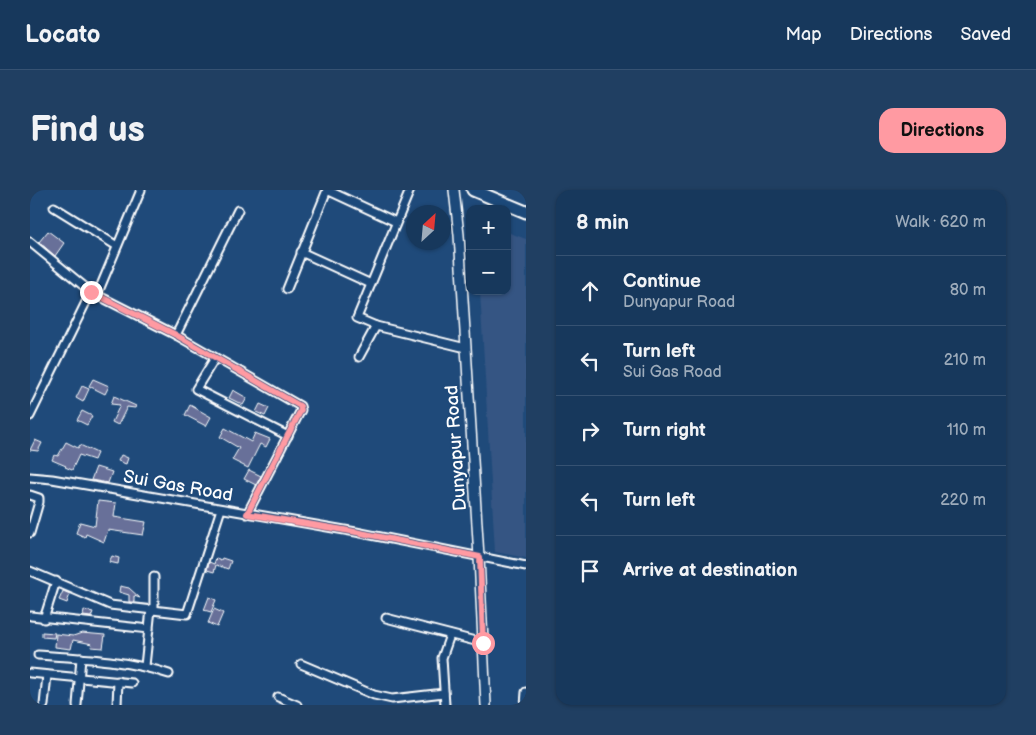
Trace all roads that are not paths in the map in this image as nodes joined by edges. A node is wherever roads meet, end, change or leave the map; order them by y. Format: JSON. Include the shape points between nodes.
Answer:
{"nodes":[{"id":1,"x":141,"y":190,"type":"edge"},
{"id":2,"x":327,"y":190,"type":"edge"},
{"id":3,"x":410,"y":190,"type":"edge"},
{"id":4,"x":454,"y":190,"type":"edge"},
{"id":5,"x":473,"y":190,"type":"edge"},
{"id":6,"x":54,"y":208,"type":"dead end"},
{"id":7,"x":238,"y":210,"type":"dead end"},
{"id":8,"x":526,"y":212,"type":"edge"},
{"id":9,"x":396,"y":222,"type":"junction"},
{"id":10,"x":30,"y":242,"type":"edge"},
{"id":11,"x":117,"y":246,"type":"junction"},
{"id":12,"x":301,"y":252,"type":"junction"},
{"id":13,"x":371,"y":284,"type":"junction"},
{"id":14,"x":286,"y":289,"type":"dead end"},
{"id":15,"x":94,"y":293,"type":"junction"},
{"id":16,"x":376,"y":326,"type":"junction"},
{"id":17,"x":176,"y":335,"type":"junction"},
{"id":18,"x":466,"y":348,"type":"junction"},
{"id":19,"x":359,"y":357,"type":"dead end"},
{"id":20,"x":215,"y":358,"type":"junction"},
{"id":21,"x":30,"y":416,"type":"edge"},
{"id":22,"x":288,"y":436,"type":"junction"},
{"id":23,"x":30,"y":477,"type":"edge"},
{"id":24,"x":30,"y":495,"type":"edge"},
{"id":25,"x":221,"y":509,"type":"junction"},
{"id":26,"x":247,"y":514,"type":"junction"},
{"id":27,"x":30,"y":534,"type":"edge"},
{"id":28,"x":480,"y":557,"type":"junction"},
{"id":29,"x":526,"y":566,"type":"edge"},
{"id":30,"x":30,"y":571,"type":"edge"},
{"id":31,"x":154,"y":577,"type":"dead end"},
{"id":32,"x":56,"y":582,"type":"junction"},
{"id":33,"x":153,"y":610,"type":"junction"},
{"id":34,"x":30,"y":616,"type":"edge"},
{"id":35,"x":386,"y":618,"type":"dead end"},
{"id":36,"x":44,"y":619,"type":"junction"},
{"id":37,"x":149,"y":629,"type":"junction"},
{"id":38,"x":450,"y":635,"type":"junction"},
{"id":39,"x":483,"y":643,"type":"junction"},
{"id":40,"x":38,"y":655,"type":"dead end"},
{"id":41,"x":81,"y":658,"type":"junction"},
{"id":42,"x":300,"y":664,"type":"dead end"},
{"id":43,"x":144,"y":666,"type":"junction"},
{"id":44,"x":30,"y":673,"type":"edge"},
{"id":45,"x":168,"y":674,"type":"dead end"},
{"id":46,"x":47,"y":675,"type":"junction"},
{"id":47,"x":79,"y":678,"type":"junction"},
{"id":48,"x":118,"y":681,"type":"junction"},
{"id":49,"x":132,"y":682,"type":"dead end"},
{"id":50,"x":526,"y":692,"type":"edge"},
{"id":51,"x":444,"y":693,"type":"junction"},
{"id":52,"x":278,"y":697,"type":"dead end"},
{"id":53,"x":44,"y":705,"type":"edge"},
{"id":54,"x":77,"y":705,"type":"edge"},
{"id":55,"x":116,"y":705,"type":"edge"},
{"id":56,"x":298,"y":705,"type":"edge"},
{"id":57,"x":445,"y":705,"type":"edge"},
{"id":58,"x":486,"y":705,"type":"edge"},
{"id":59,"x":526,"y":705,"type":"edge"}],
"edges":[{"from":1,"to":11,"type":"street"},
{"from":2,"to":9,"type":"street"},
{"from":2,"to":12,"type":"street"},
{"from":3,"to":9,"type":"street"},
{"from":4,"to":18,"type":"street","name":"Dunyapur Road"},
{"from":5,"to":8,"type":"main road"},
{"from":6,"to":11,"type":"street"},
{"from":7,"to":17,"type":"street"},
{"from":9,"to":13,"type":"street"},
{"from":10,"to":15,"type":"street"},
{"from":11,"to":15,"type":"street"},
{"from":12,"to":13,"type":"street"},
{"from":12,"to":14,"type":"street"},
{"from":13,"to":16,"type":"street","via":[[357,318]]},
{"from":15,"to":17,"type":"street"},
{"from":15,"to":21,"type":"street"},
{"from":16,"to":18,"type":"street"},
{"from":16,"to":19,"type":"street"},
{"from":17,"to":20,"type":"street"},
{"from":18,"to":28,"type":"street","name":"Dunyapur Road"},
{"from":20,"to":22,"type":"street","via":[[300,406]]},
{"from":20,"to":22,"type":"street","via":[[196,389]]},
{"from":22,"to":26,"type":"street"},
{"from":23,"to":25,"type":"street","name":"Sui Gas Road"},
{"from":24,"to":27,"type":"street","via":[[38,498],[39,502]]},
{"from":25,"to":26,"type":"street","name":"Sui Gas Road"},
{"from":25,"to":33,"type":"street","via":[[187,614]]},
{"from":26,"to":28,"type":"street","name":"Sui Gas Road"},
{"from":28,"to":29,"type":"street","name":"Sui Gas Road"},
{"from":28,"to":39,"type":"street","name":"Dunyapur Road"},
{"from":30,"to":32,"type":"street"},
{"from":31,"to":33,"type":"street"},
{"from":32,"to":33,"type":"street","via":[[110,604]]},
{"from":32,"to":36,"type":"street"},
{"from":33,"to":37,"type":"street"},
{"from":34,"to":36,"type":"street"},
{"from":35,"to":38,"type":"street"},
{"from":36,"to":37,"type":"street"},
{"from":37,"to":43,"type":"street"},
{"from":38,"to":39,"type":"street"},
{"from":38,"to":51,"type":"street","via":[[442,658]]},
{"from":39,"to":58,"type":"street","name":"Dunyapur Road"},
{"from":40,"to":41,"type":"street"},
{"from":41,"to":43,"type":"street"},
{"from":41,"to":47,"type":"street"},
{"from":42,"to":51,"type":"street","via":[[374,695],[392,699]]},
{"from":43,"to":45,"type":"street"},
{"from":44,"to":46,"type":"street"},
{"from":46,"to":47,"type":"street"},
{"from":46,"to":53,"type":"street"},
{"from":47,"to":48,"type":"street"},
{"from":47,"to":54,"type":"street"},
{"from":48,"to":49,"type":"street"},
{"from":48,"to":55,"type":"street"},
{"from":50,"to":59,"type":"street"},
{"from":51,"to":57,"type":"street"},
{"from":52,"to":56,"type":"street"}]}
